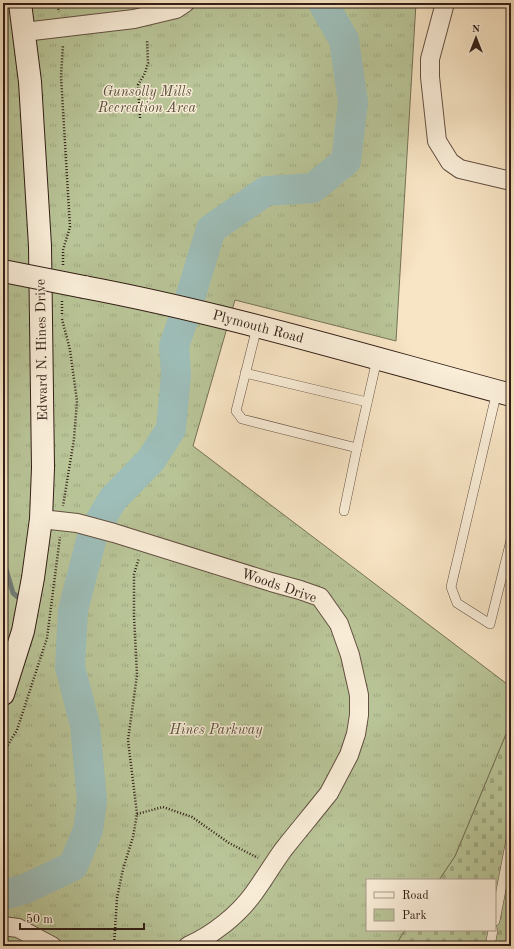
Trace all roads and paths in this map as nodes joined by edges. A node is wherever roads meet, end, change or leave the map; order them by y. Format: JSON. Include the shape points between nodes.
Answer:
{"nodes":[{"id":1,"x":20,"y":3,"type":"edge"},
{"id":2,"x":185,"y":3,"type":"edge"},
{"id":3,"x":445,"y":3,"type":"edge"},
{"id":4,"x":24,"y":32,"type":"junction"},
{"id":5,"x":147,"y":40,"type":"dead end"},
{"id":6,"x":139,"y":92,"type":"junction"},
{"id":7,"x":124,"y":93,"type":"dead end"},
{"id":8,"x":140,"y":118,"type":"dead end"},
{"id":9,"x":511,"y":181,"type":"edge"},
{"id":10,"x":3,"y":271,"type":"edge"},
{"id":11,"x":249,"y":324,"type":"junction"},
{"id":12,"x":377,"y":359,"type":"junction"},
{"id":13,"x":245,"y":373,"type":"junction"},
{"id":14,"x":504,"y":393,"type":"edge"},
{"id":15,"x":367,"y":402,"type":"junction"},
{"id":16,"x":357,"y":448,"type":"junction"},
{"id":17,"x":344,"y":511,"type":"dead end"},
{"id":18,"x":41,"y":519,"type":"junction"},
{"id":19,"x":511,"y":540,"type":"edge"},
{"id":20,"x":144,"y":543,"type":"junction"},
{"id":21,"x":3,"y":694,"type":"edge"},
{"id":22,"x":137,"y":814,"type":"junction"},
{"id":23,"x":511,"y":839,"type":"edge"},
{"id":24,"x":510,"y":855,"type":"edge"},
{"id":25,"x":272,"y":866,"type":"junction"},
{"id":26,"x":496,"y":917,"type":"edge"},
{"id":27,"x":3,"y":926,"type":"edge"},
{"id":28,"x":493,"y":931,"type":"edge"},
{"id":29,"x":52,"y":946,"type":"edge"},
{"id":30,"x":114,"y":946,"type":"edge"},
{"id":31,"x":188,"y":946,"type":"edge"},
{"id":32,"x":490,"y":946,"type":"edge"}],
"edges":[{"from":1,"to":4,"type":"street","name":"Edward N. Hines Drive"},
{"from":2,"to":4,"type":"street","via":[[176,8],[134,19]]},
{"from":3,"to":9,"type":"street","via":[[430,59],[437,141],[450,162],[460,169]]},
{"from":4,"to":18,"type":"street","name":"Edward N. Hines Drive","via":[[30,82],[40,246],[43,468]]},
{"from":5,"to":6,"type":"path","via":[[148,63],[138,85]]},
{"from":6,"to":7,"type":"path"},
{"from":6,"to":8,"type":"path"},
{"from":10,"to":11,"type":"street","name":"Plymouth Road","bridge":true,"via":[[141,298]]},
{"from":11,"to":12,"type":"street","name":"Plymouth Road"},
{"from":11,"to":13,"type":"lane"},
{"from":12,"to":14,"type":"street","name":"Plymouth Road"},
{"from":12,"to":15,"type":"lane"},
{"from":13,"to":15,"type":"lane"},
{"from":13,"to":16,"type":"lane","via":[[236,411],[242,419]]},
{"from":14,"to":19,"type":"lane","via":[[451,587],[457,603],[490,624]]},
{"from":15,"to":16,"type":"lane"},
{"from":16,"to":17,"type":"lane"},
{"from":18,"to":20,"type":"street","name":"Woods Drive","via":[[77,523]]},
{"from":18,"to":21,"type":"street","name":"Edward N. Hines Drive","via":[[23,631]]},
{"from":20,"to":22,"type":"path","via":[[134,574],[137,676],[128,740]]},
{"from":20,"to":25,"type":"street","name":"Woods Drive","via":[[320,598],[339,624],[350,655],[359,695],[356,734],[332,789]]},
{"from":22,"to":25,"type":"path","via":[[163,807],[192,817],[229,843]]},
{"from":22,"to":30,"type":"path","via":[[134,837],[123,869],[117,898]]},
{"from":23,"to":24,"type":"lane"},
{"from":24,"to":26,"type":"lane"},
{"from":25,"to":31,"type":"street","name":"Woods Drive","via":[[242,907],[224,924]]},
{"from":27,"to":29,"type":"street","via":[[18,928]]},
{"from":28,"to":32,"type":"lane"}]}
